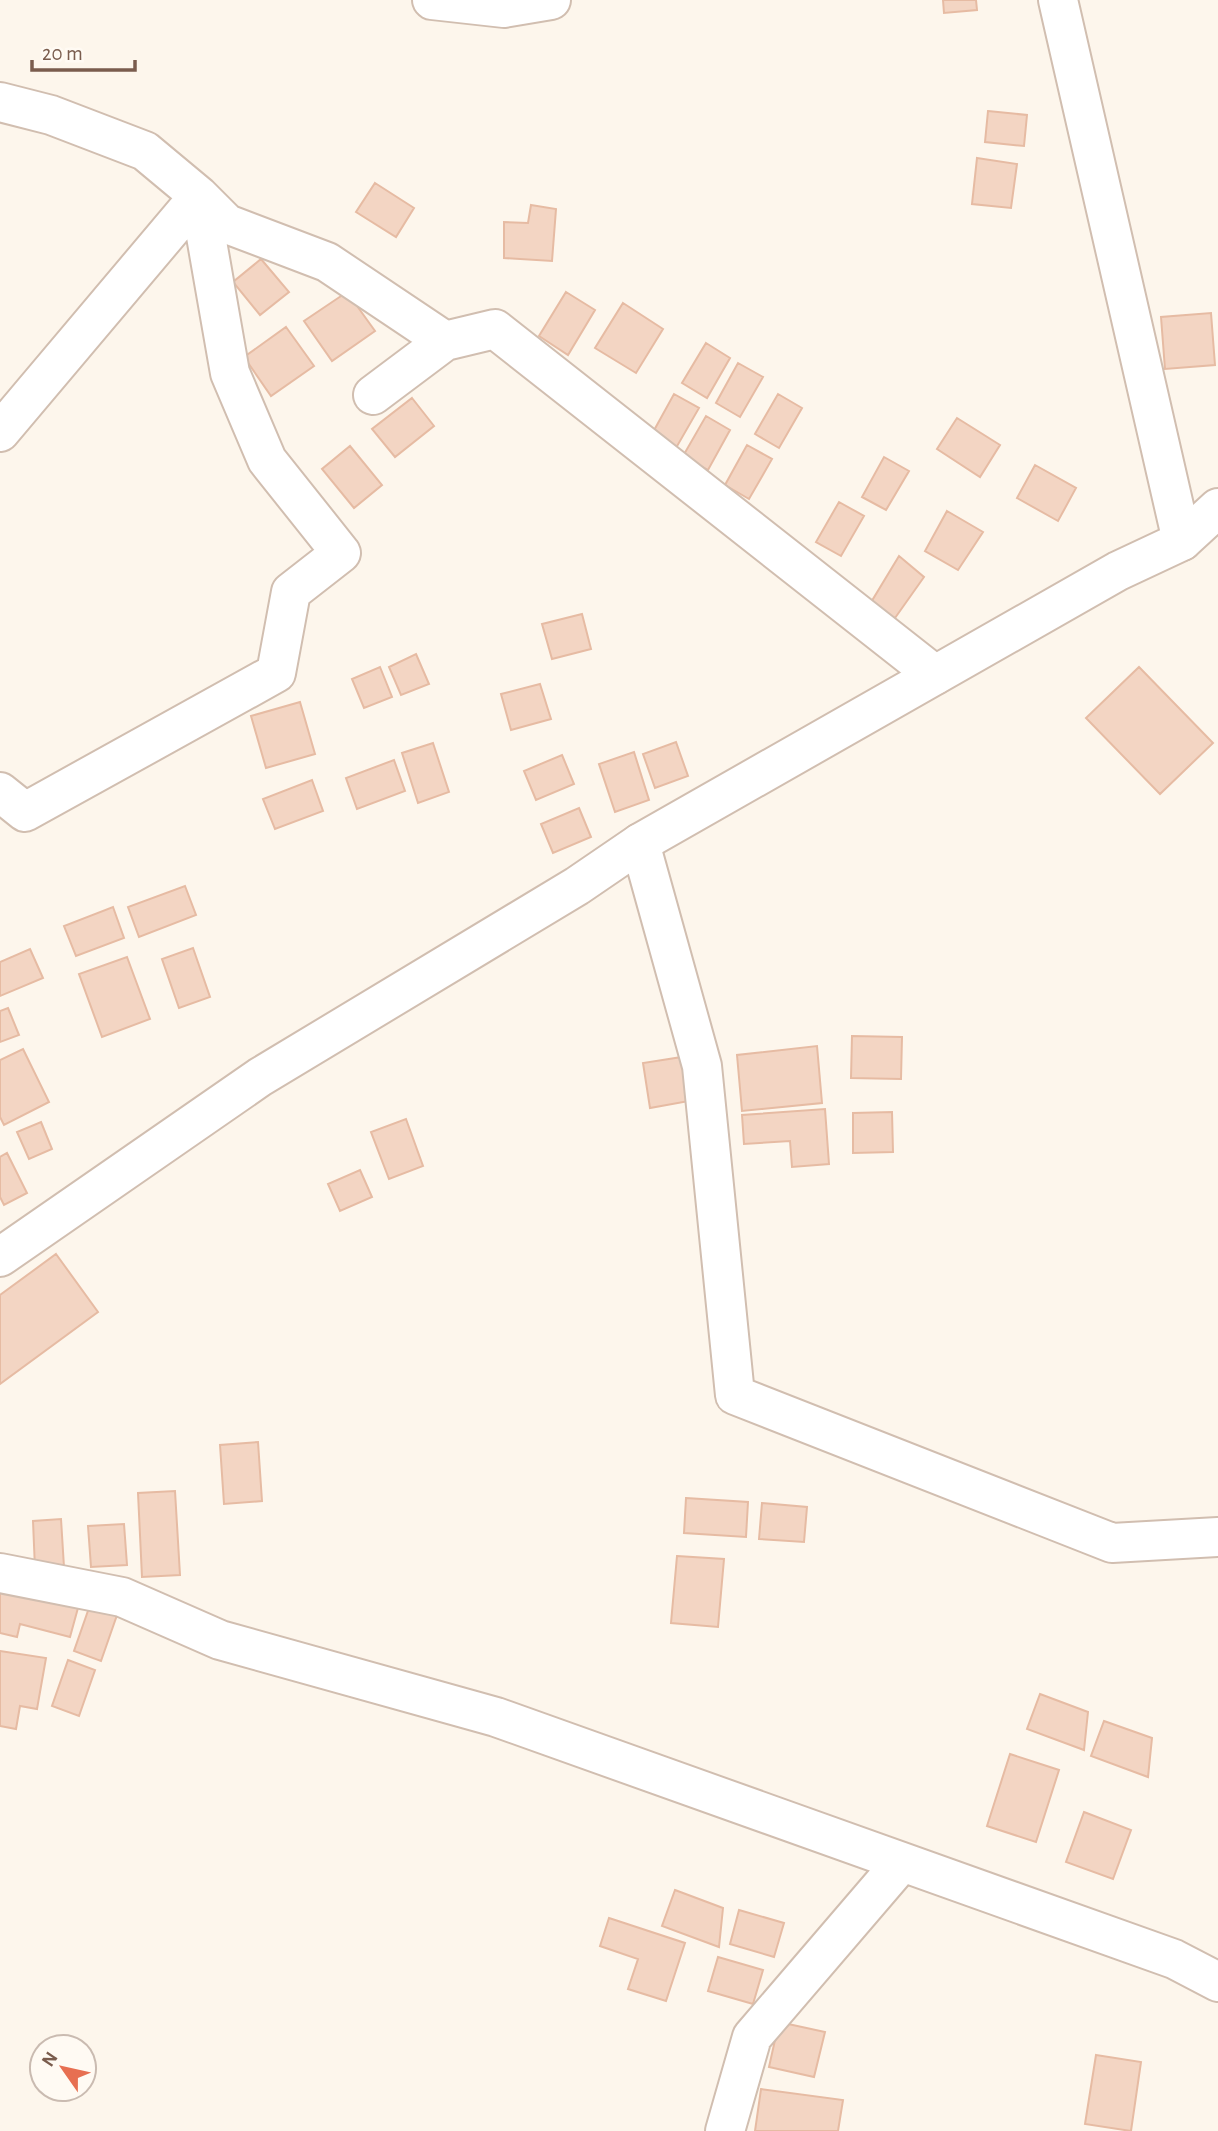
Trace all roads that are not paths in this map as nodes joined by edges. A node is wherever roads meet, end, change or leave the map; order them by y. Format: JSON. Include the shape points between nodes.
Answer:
{"nodes":[{"id":1,"x":432,"y":0,"type":"edge"},
{"id":2,"x":551,"y":0,"type":"edge"},
{"id":3,"x":1058,"y":0,"type":"edge"},
{"id":4,"x":0,"y":102,"type":"edge"},
{"id":5,"x":199,"y":196,"type":"junction"},
{"id":6,"x":444,"y":341,"type":"junction"},
{"id":7,"x":373,"y":395,"type":"dead end"},
{"id":8,"x":0,"y":432,"type":"edge"},
{"id":9,"x":1218,"y":508,"type":"edge"},
{"id":10,"x":1200,"y":545,"type":"edge"},
{"id":11,"x":935,"y":676,"type":"junction"},
{"id":12,"x":0,"y":792,"type":"edge"},
{"id":13,"x":640,"y":843,"type":"junction"},
{"id":14,"x":0,"y":1257,"type":"edge"},
{"id":15,"x":1218,"y":1537,"type":"edge"},
{"id":16,"x":0,"y":1573,"type":"edge"},
{"id":17,"x":902,"y":1862,"type":"junction"},
{"id":18,"x":1218,"y":1982,"type":"edge"},
{"id":19,"x":725,"y":2131,"type":"edge"}],
"edges":[{"from":1,"to":2,"type":"street","via":[[504,8]]},
{"from":3,"to":10,"type":"street"},
{"from":4,"to":5,"type":"street","via":[[51,115],[145,151]]},
{"from":5,"to":6,"type":"street","via":[[227,224],[327,262]]},
{"from":5,"to":8,"type":"street"},
{"from":5,"to":12,"type":"street","via":[[230,373],[267,460],[341,553],[291,592],[276,673],[25,813]]},
{"from":6,"to":7,"type":"street"},
{"from":6,"to":11,"type":"street","via":[[495,329]]},
{"from":9,"to":10,"type":"street"},
{"from":10,"to":11,"type":"street","via":[[1118,571]]},
{"from":11,"to":13,"type":"street"},
{"from":13,"to":14,"type":"street","via":[[577,886],[260,1077]]},
{"from":13,"to":15,"type":"street","via":[[702,1066],[735,1395],[1112,1543]]},
{"from":16,"to":17,"type":"street","via":[[122,1597],[220,1640],[496,1717]]},
{"from":17,"to":18,"type":"street","via":[[1174,1959]]},
{"from":17,"to":19,"type":"street","via":[[752,2037]]}]}
